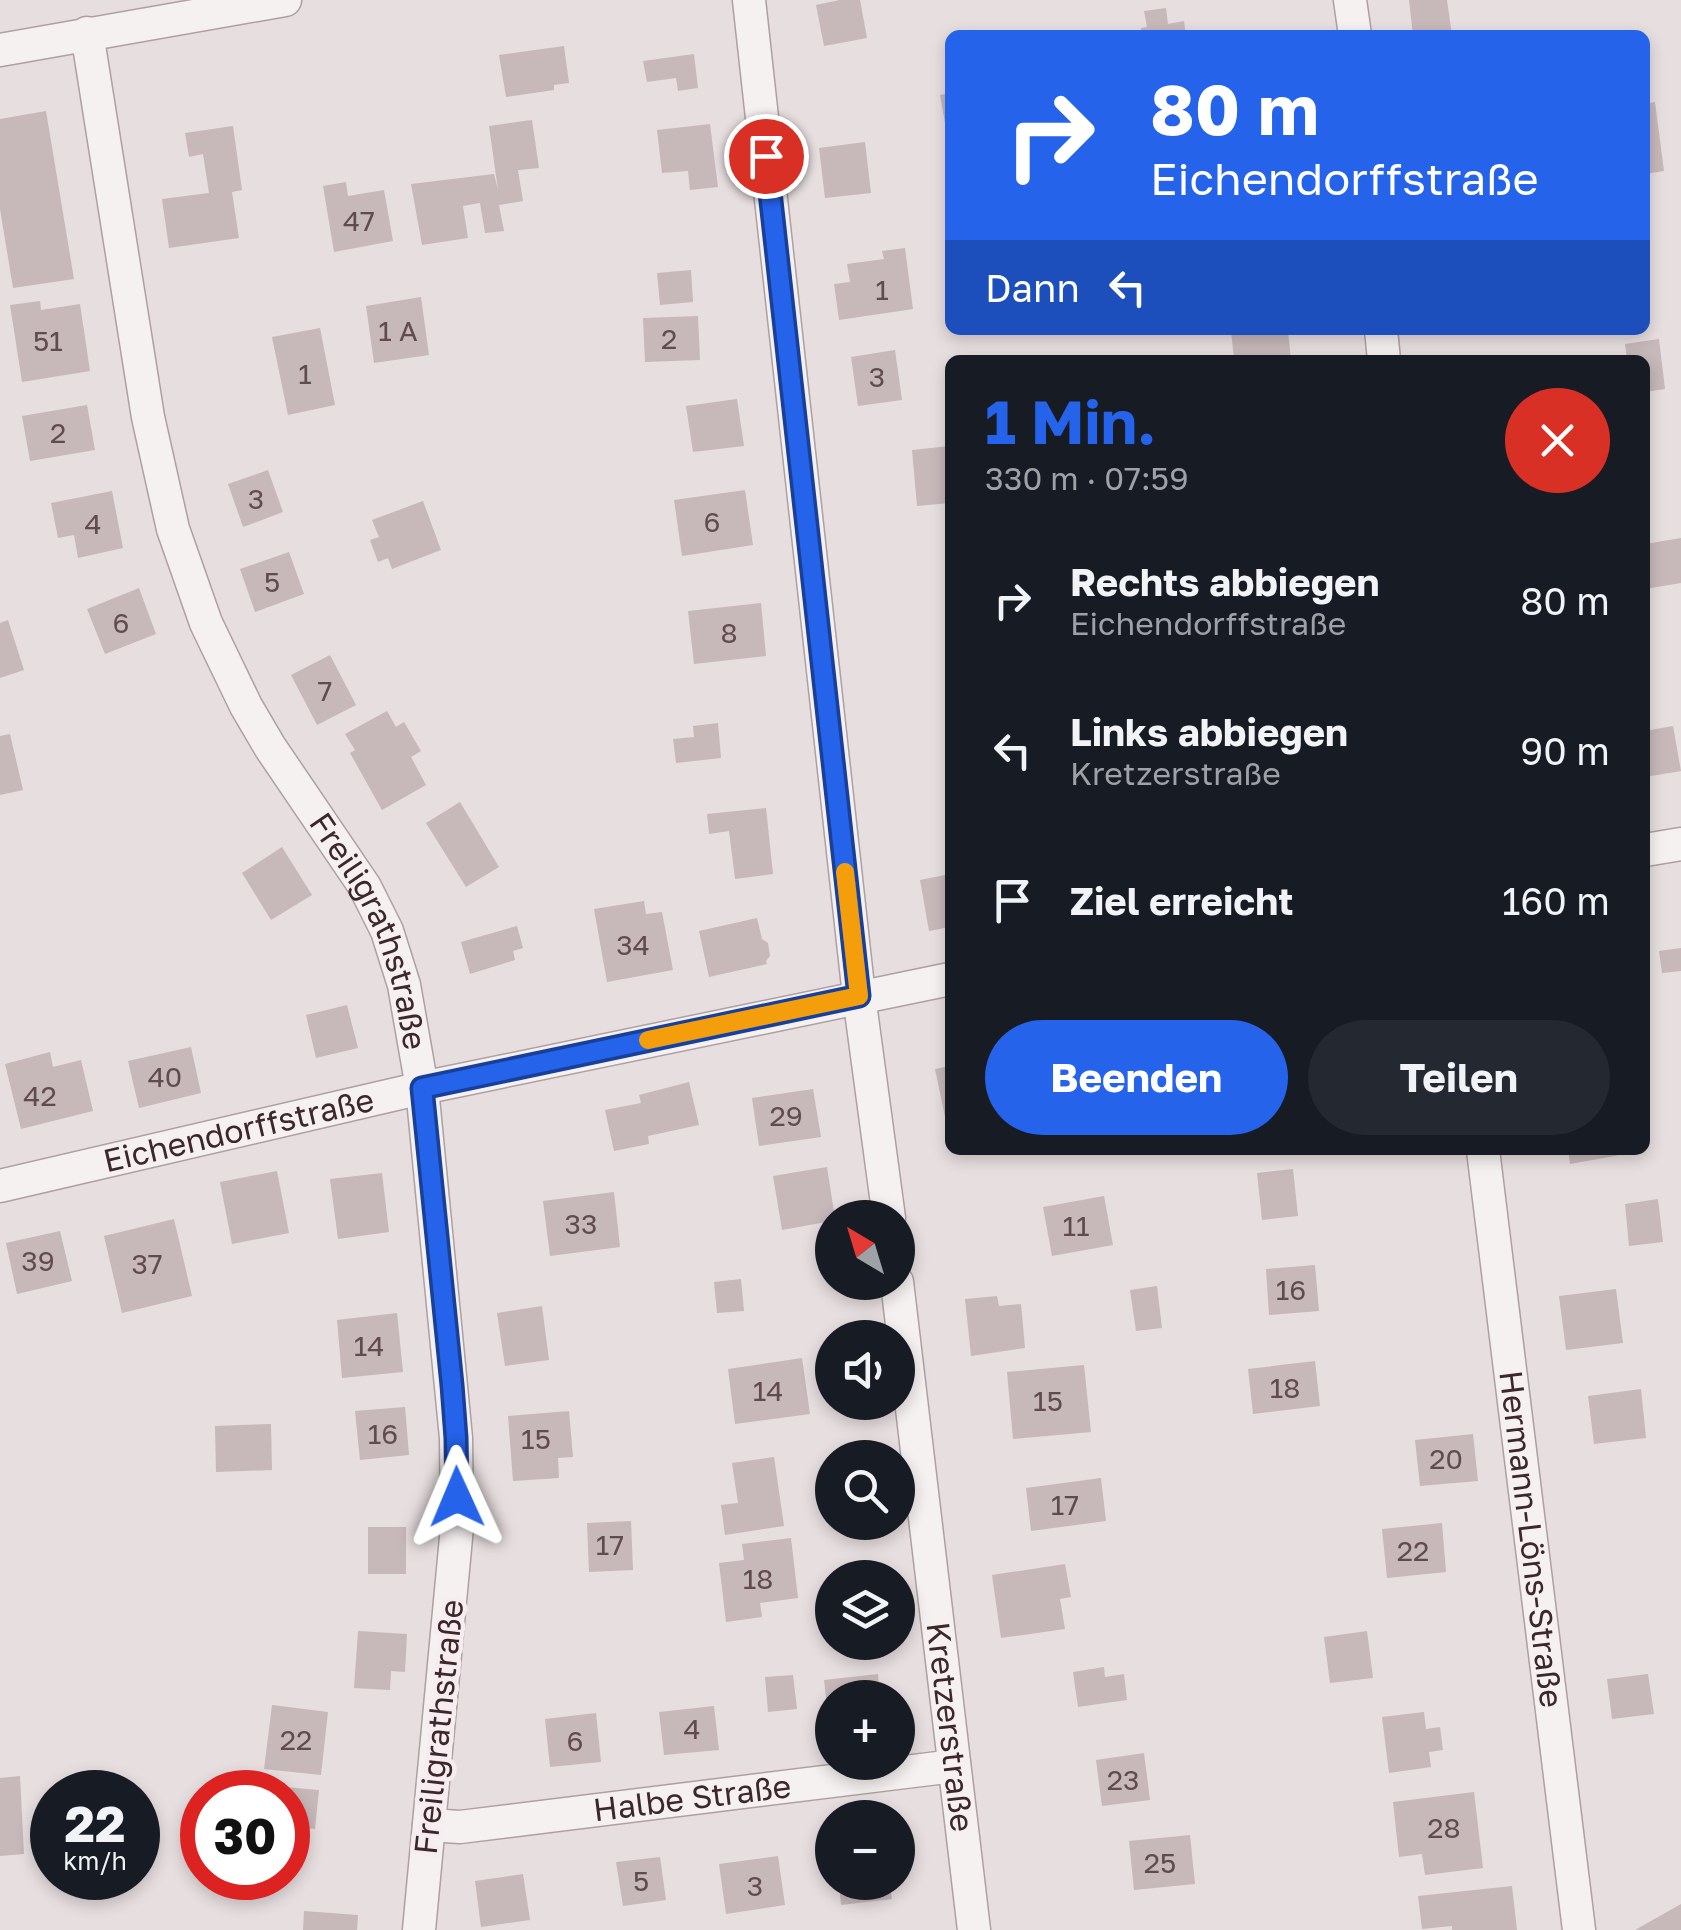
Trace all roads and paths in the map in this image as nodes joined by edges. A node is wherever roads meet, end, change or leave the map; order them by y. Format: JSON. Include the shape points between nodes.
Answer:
{"nodes":[{"id":1,"x":285,"y":0,"type":"edge"},
{"id":2,"x":749,"y":0,"type":"edge"},
{"id":3,"x":1350,"y":0,"type":"edge"},
{"id":4,"x":1354,"y":30,"type":"edge"},
{"id":5,"x":88,"y":33,"type":"junction"},
{"id":6,"x":0,"y":50,"type":"edge"},
{"id":7,"x":1681,"y":844,"type":"edge"},
{"id":8,"x":1650,"y":849,"type":"edge"},
{"id":9,"x":945,"y":980,"type":"edge"},
{"id":10,"x":859,"y":996,"type":"junction"},
{"id":11,"x":422,"y":1088,"type":"junction"},
{"id":12,"x":1484,"y":1155,"type":"edge"},
{"id":13,"x":0,"y":1186,"type":"edge"},
{"id":14,"x":887,"y":1200,"type":"edge"},
{"id":15,"x":900,"y":1300,"type":"edge"},
{"id":16,"x":954,"y":1766,"type":"junction"},
{"id":17,"x":429,"y":1824,"type":"junction"},
{"id":18,"x":419,"y":1930,"type":"edge"},
{"id":19,"x":974,"y":1930,"type":"edge"},
{"id":20,"x":1579,"y":1930,"type":"edge"}],
"edges":[{"from":1,"to":5,"type":"street"},
{"from":2,"to":10,"type":"street"},
{"from":3,"to":4,"type":"street"},
{"from":5,"to":6,"type":"street"},
{"from":5,"to":11,"type":"street","name":"Freiligrathstraße","via":[[148,417],[173,529],[206,624],[246,706],[365,887],[387,932]]},
{"from":7,"to":8,"type":"street"},
{"from":9,"to":10,"type":"street","name":"Eichendorffstraße"},
{"from":10,"to":11,"type":"street","name":"Eichendorffstraße"},
{"from":10,"to":14,"type":"street"},
{"from":11,"to":13,"type":"street","name":"Eichendorffstraße"},
{"from":11,"to":17,"type":"street","name":"Freiligrathstraße","via":[[457,1491]]},
{"from":12,"to":20,"type":"street","name":"Hermann-Löns-Straße"},
{"from":15,"to":16,"type":"street","name":"Kretzerstraße"},
{"from":16,"to":17,"type":"street","name":"Halbe Straße","via":[[460,1827]]},
{"from":16,"to":19,"type":"street","name":"Kretzerstraße"},
{"from":17,"to":18,"type":"street","name":"Freiligrathstraße"}]}
